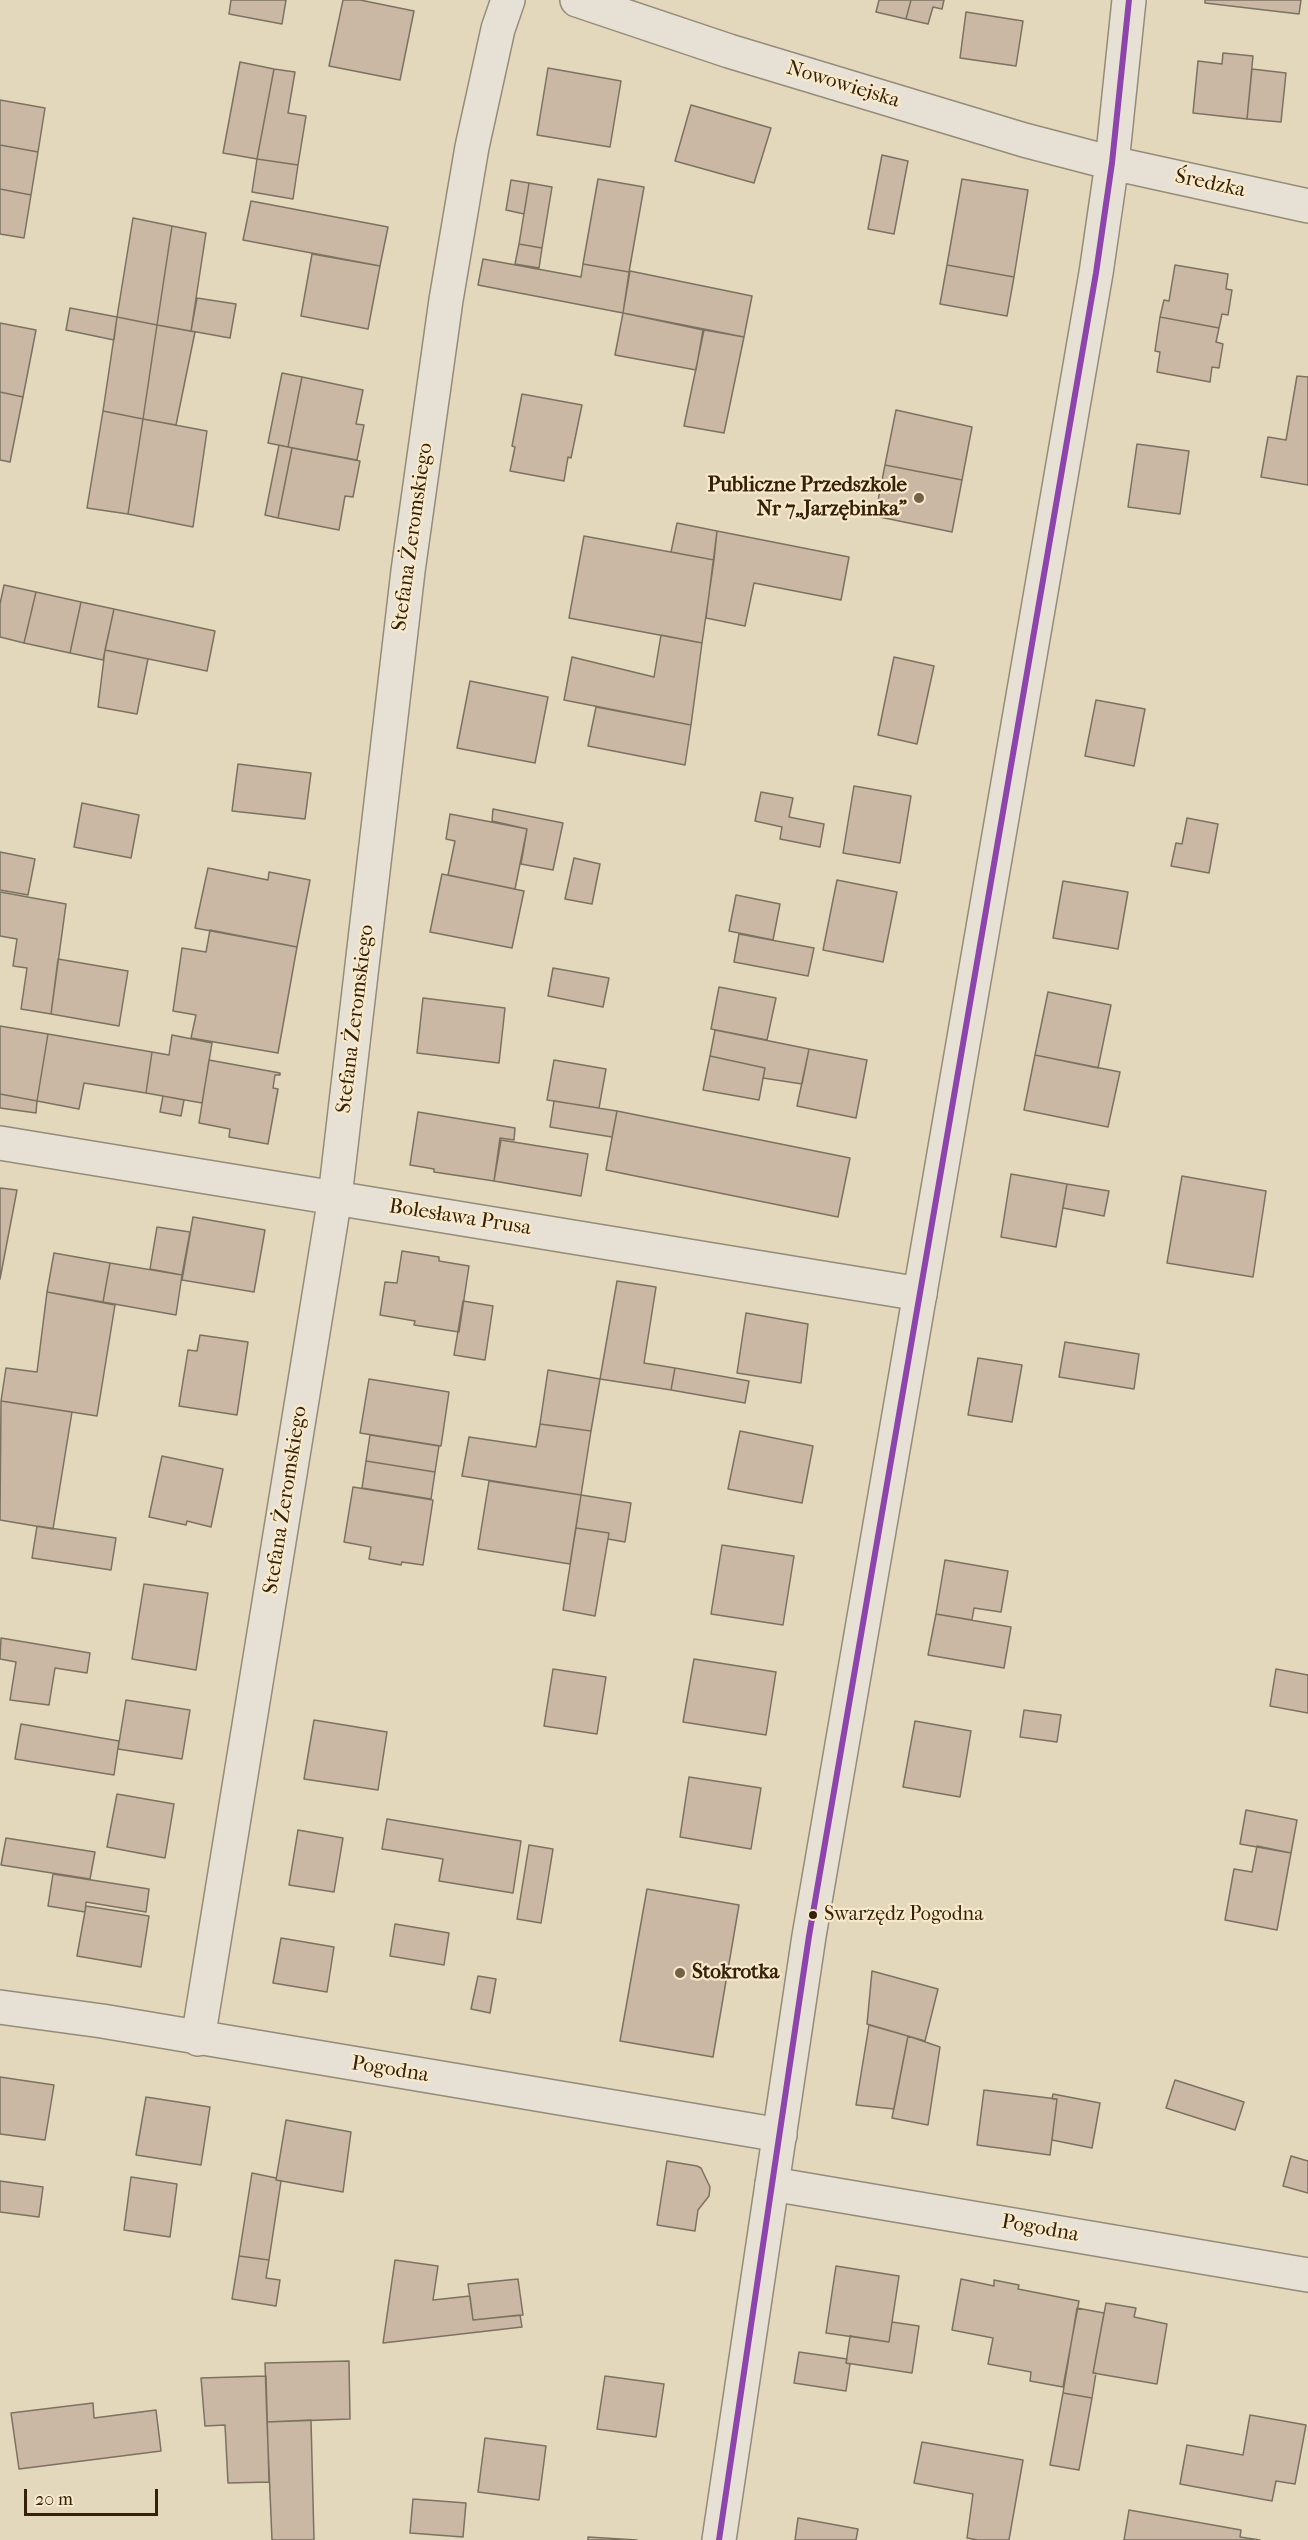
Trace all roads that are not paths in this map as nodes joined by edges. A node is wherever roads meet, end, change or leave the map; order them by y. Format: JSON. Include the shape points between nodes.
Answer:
{"nodes":[{"id":1,"x":508,"y":0,"type":"edge"},
{"id":2,"x":577,"y":0,"type":"edge"},
{"id":3,"x":1129,"y":0,"type":"edge"},
{"id":4,"x":1112,"y":163,"type":"junction"},
{"id":5,"x":1308,"y":206,"type":"edge"},
{"id":6,"x":0,"y":1143,"type":"edge"},
{"id":7,"x":335,"y":1197,"type":"junction"},
{"id":8,"x":920,"y":1294,"type":"junction"},
{"id":9,"x":0,"y":2007,"type":"edge"},
{"id":10,"x":198,"y":2038,"type":"junction"},
{"id":11,"x":780,"y":2135,"type":"junction"},
{"id":12,"x":772,"y":2184,"type":"junction"},
{"id":13,"x":1308,"y":2275,"type":"edge"},
{"id":14,"x":719,"y":2540,"type":"edge"}],
"edges":[{"from":1,"to":7,"type":"street","name":"Stefana Żeromskiego","via":[[472,147],[446,300],[408,571]]},
{"from":2,"to":4,"type":"street","name":"Nowowiejska","via":[[740,54]]},
{"from":3,"to":4,"type":"street"},
{"from":4,"to":5,"type":"street","name":"Średzka"},
{"from":4,"to":8,"type":"street"},
{"from":6,"to":7,"type":"street","name":"Bolesława Prusa"},
{"from":7,"to":8,"type":"street","name":"Bolesława Prusa"},
{"from":7,"to":10,"type":"street","name":"Stefana Żeromskiego"},
{"from":8,"to":11,"type":"street","via":[[809,1936]]},
{"from":9,"to":10,"type":"street","name":"Pogodna"},
{"from":10,"to":11,"type":"street","name":"Pogodna"},
{"from":11,"to":12,"type":"street"},
{"from":12,"to":13,"type":"street","name":"Pogodna"},
{"from":12,"to":14,"type":"street"}]}
